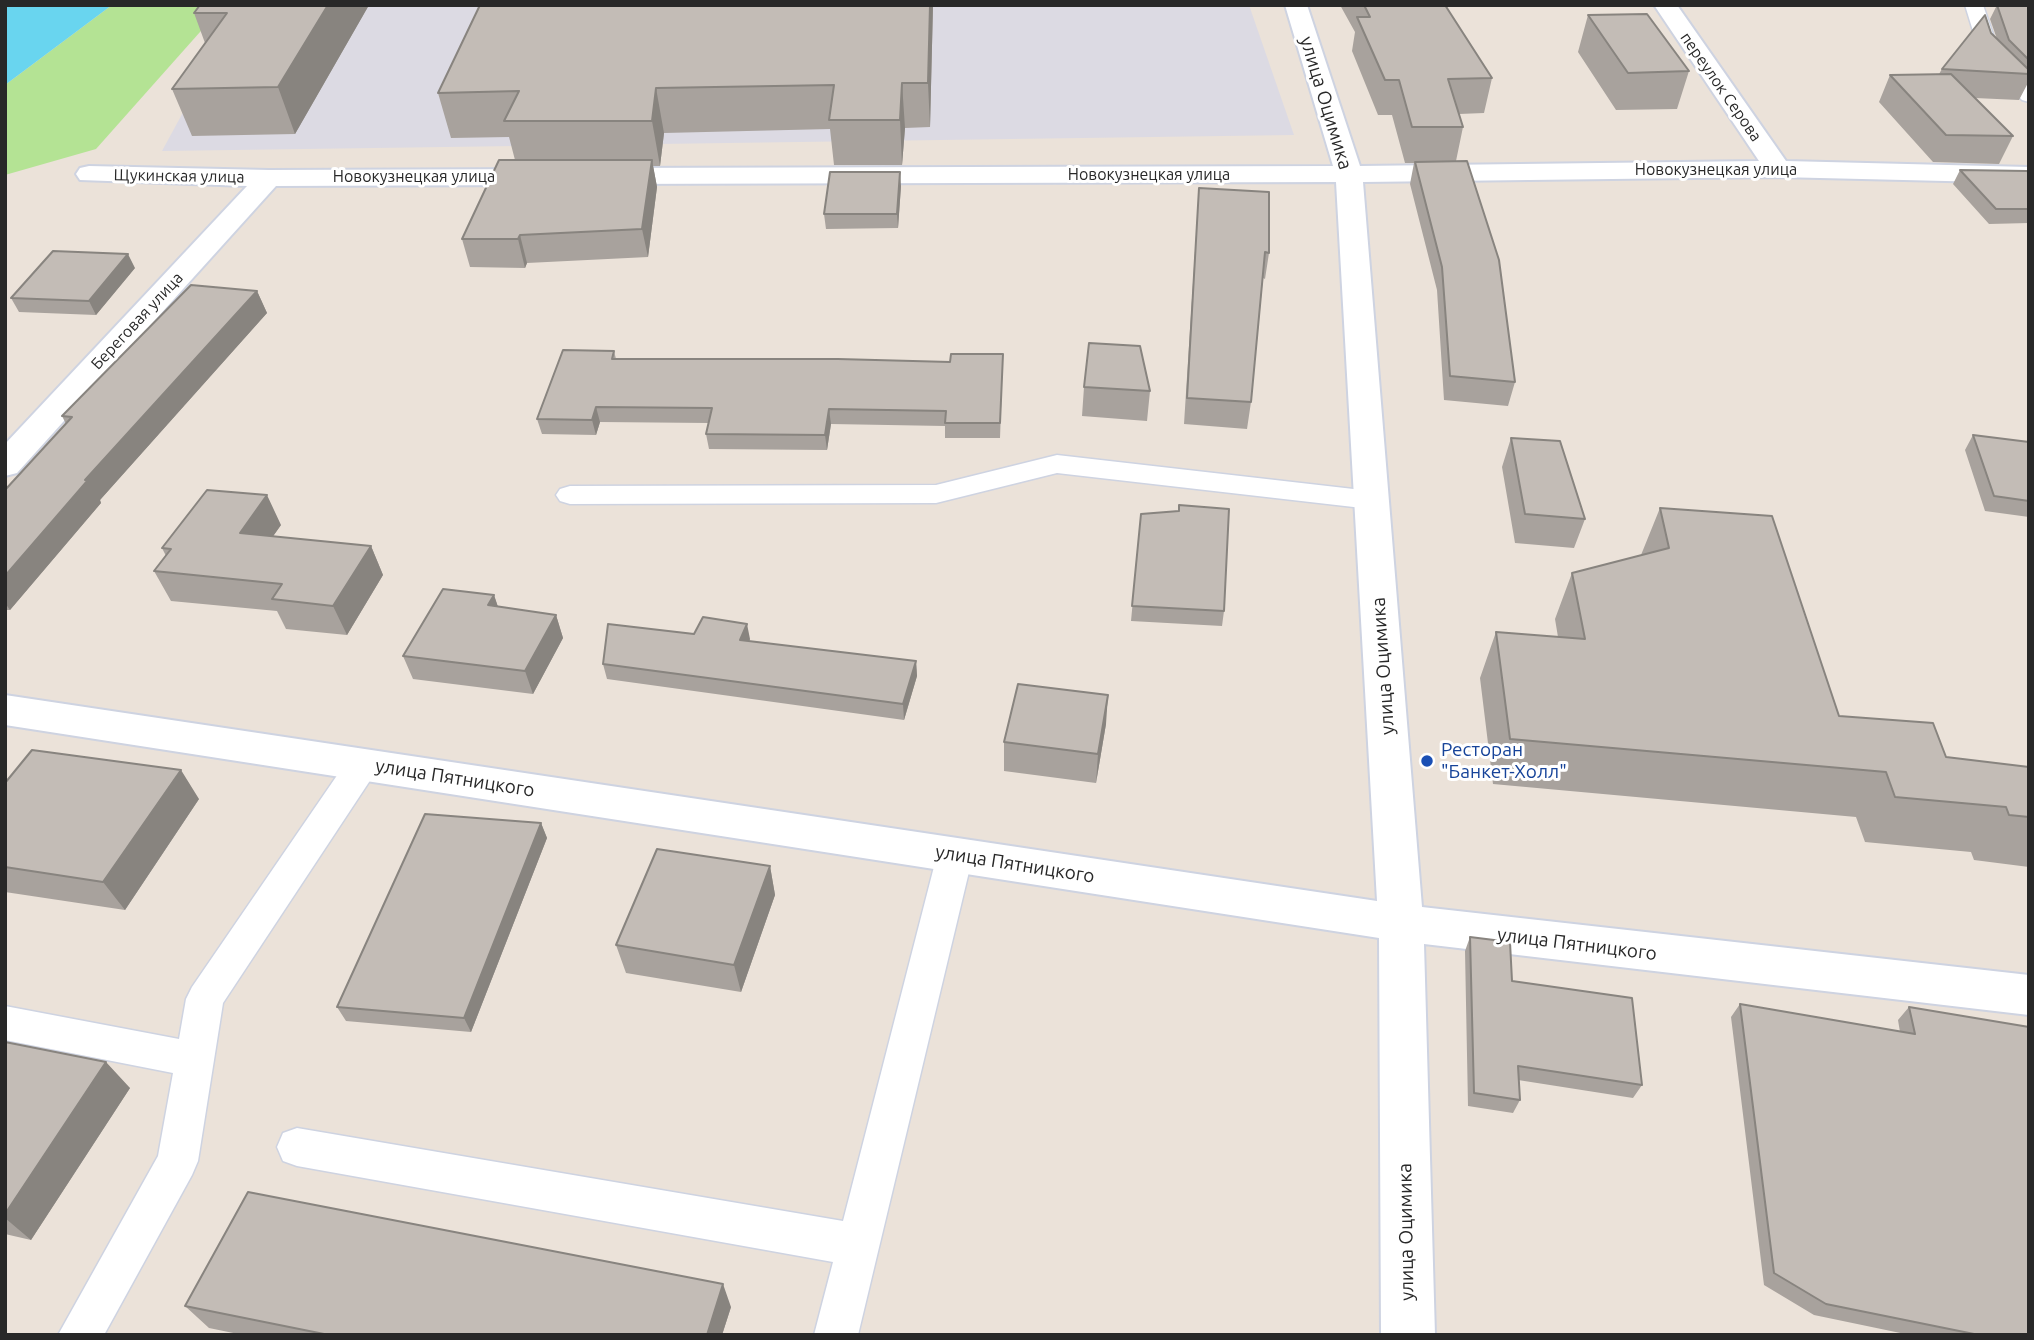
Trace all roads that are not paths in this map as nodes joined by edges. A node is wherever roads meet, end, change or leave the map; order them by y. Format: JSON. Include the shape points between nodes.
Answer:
{"nodes":[{"id":1,"x":1296,"y":5,"type":"edge"},
{"id":2,"x":1665,"y":5,"type":"edge"},
{"id":3,"x":1974,"y":5,"type":"edge"},
{"id":4,"x":2029,"y":96,"type":"edge"},
{"id":5,"x":1778,"y":169,"type":"junction"},
{"id":6,"x":89,"y":174,"type":"dead end"},
{"id":7,"x":1349,"y":174,"type":"junction"},
{"id":8,"x":2029,"y":175,"type":"edge"},
{"id":9,"x":269,"y":178,"type":"junction"},
{"id":10,"x":5,"y":465,"type":"edge"},
{"id":11,"x":570,"y":495,"type":"dead end"},
{"id":12,"x":1371,"y":500,"type":"junction"},
{"id":13,"x":5,"y":710,"type":"edge"},
{"id":14,"x":363,"y":764,"type":"junction"},
{"id":15,"x":955,"y":855,"type":"junction"},
{"id":16,"x":1401,"y":923,"type":"junction"},
{"id":17,"x":2029,"y":995,"type":"edge"},
{"id":18,"x":5,"y":1023,"type":"edge"},
{"id":19,"x":194,"y":1060,"type":"junction"},
{"id":20,"x":297,"y":1147,"type":"dead end"},
{"id":21,"x":858,"y":1245,"type":"junction"},
{"id":22,"x":80,"y":1335,"type":"edge"},
{"id":23,"x":836,"y":1335,"type":"edge"},
{"id":24,"x":1408,"y":1335,"type":"edge"}],
"edges":[{"from":1,"to":7,"type":"street","name":"улица Оцимика"},
{"from":2,"to":5,"type":"street","name":"переулок Серова"},
{"from":3,"to":4,"type":"lane","via":[[1991,57]]},
{"from":5,"to":7,"type":"street","name":"Новокузнецкая улица"},
{"from":5,"to":8,"type":"street","name":"Новокузнецкая улица"},
{"from":6,"to":9,"type":"street","name":"Щукинская улица"},
{"from":7,"to":9,"type":"street","name":"Новокузнецкая улица"},
{"from":7,"to":12,"type":"street","name":"улица Оцимика"},
{"from":9,"to":10,"type":"street","name":"Береговая улица"},
{"from":11,"to":12,"type":"lane","via":[[936,494],[1057,464]]},
{"from":12,"to":16,"type":"street","name":"улица Оцимика"},
{"from":13,"to":14,"type":"street","name":"улица Пятницкого"},
{"from":14,"to":15,"type":"street","name":"улица Пятницкого"},
{"from":14,"to":19,"type":"lane","via":[[205,999]]},
{"from":15,"to":16,"type":"street","name":"улица Пятницкого"},
{"from":15,"to":21,"type":"lane"},
{"from":16,"to":17,"type":"street","name":"улица Пятницкого"},
{"from":16,"to":24,"type":"street","name":"улица Оцимика"},
{"from":18,"to":19,"type":"lane"},
{"from":19,"to":22,"type":"lane","via":[[178,1161]]},
{"from":20,"to":21,"type":"lane"},
{"from":21,"to":23,"type":"lane"}]}
